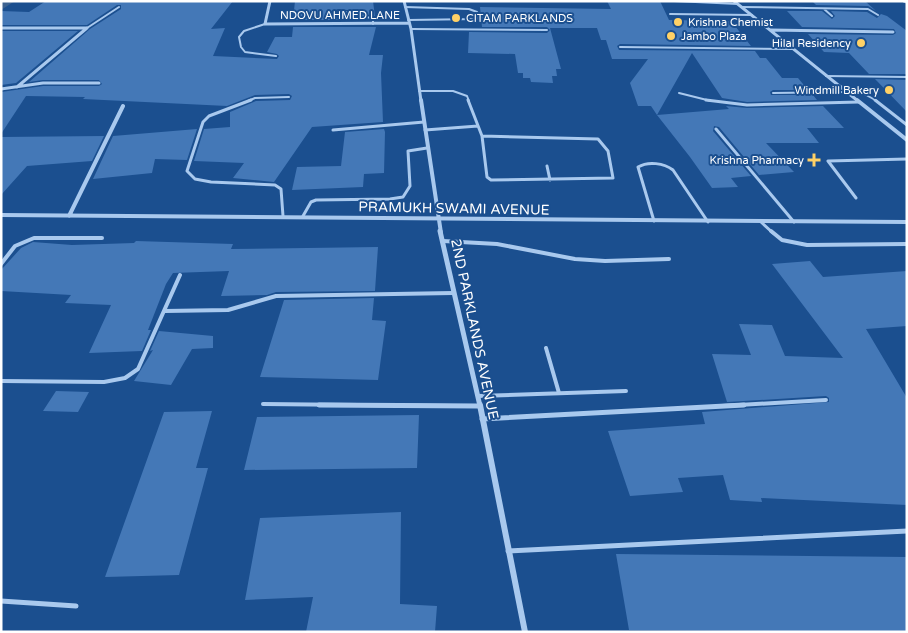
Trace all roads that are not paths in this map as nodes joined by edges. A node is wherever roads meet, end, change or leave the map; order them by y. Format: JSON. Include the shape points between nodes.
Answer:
{"nodes":[{"id":1,"x":270,"y":1,"type":"edge"},
{"id":2,"x":404,"y":1,"type":"edge"},
{"id":3,"x":674,"y":1,"type":"edge"},
{"id":4,"x":738,"y":4,"type":"edge"},
{"id":5,"x":119,"y":7,"type":"dead end"},
{"id":6,"x":405,"y":7,"type":"junction"},
{"id":7,"x":823,"y":8,"type":"junction"},
{"id":8,"x":670,"y":14,"type":"dead end"},
{"id":9,"x":327,"y":15,"type":"dead end"},
{"id":10,"x":752,"y":15,"type":"junction"},
{"id":11,"x":878,"y":15,"type":"dead end"},
{"id":12,"x":832,"y":16,"type":"dead end"},
{"id":13,"x":408,"y":22,"type":"junction"},
{"id":14,"x":264,"y":24,"type":"junction"},
{"id":15,"x":373,"y":24,"type":"junction"},
{"id":16,"x":1,"y":28,"type":"edge"},
{"id":17,"x":87,"y":28,"type":"junction"},
{"id":18,"x":411,"y":29,"type":"junction"},
{"id":19,"x":547,"y":30,"type":"dead end"},
{"id":20,"x":771,"y":30,"type":"junction"},
{"id":21,"x":893,"y":32,"type":"dead end"},
{"id":22,"x":620,"y":47,"type":"dead end"},
{"id":23,"x":793,"y":49,"type":"junction"},
{"id":24,"x":276,"y":56,"type":"dead end"},
{"id":25,"x":826,"y":76,"type":"junction"},
{"id":26,"x":907,"y":77,"type":"edge"},
{"id":27,"x":99,"y":83,"type":"dead end"},
{"id":28,"x":839,"y":86,"type":"junction"},
{"id":29,"x":16,"y":88,"type":"junction"},
{"id":30,"x":1,"y":89,"type":"edge"},
{"id":31,"x":419,"y":91,"type":"junction"},
{"id":32,"x":846,"y":92,"type":"junction"},
{"id":33,"x":679,"y":93,"type":"dead end"},
{"id":34,"x":773,"y":93,"type":"dead end"},
{"id":35,"x":289,"y":97,"type":"dead end"},
{"id":36,"x":859,"y":102,"type":"junction"},
{"id":37,"x":123,"y":106,"type":"dead end"},
{"id":38,"x":424,"y":122,"type":"junction"},
{"id":39,"x":907,"y":125,"type":"edge"},
{"id":40,"x":478,"y":126,"type":"junction"},
{"id":41,"x":716,"y":129,"type":"dead end"},
{"id":42,"x":333,"y":130,"type":"dead end"},
{"id":43,"x":425,"y":130,"type":"junction"},
{"id":44,"x":482,"y":136,"type":"junction"},
{"id":45,"x":907,"y":140,"type":"edge"},
{"id":46,"x":427,"y":148,"type":"junction"},
{"id":47,"x":907,"y":159,"type":"edge"},
{"id":48,"x":548,"y":166,"type":"dead end"},
{"id":49,"x":550,"y":180,"type":"junction"},
{"id":50,"x":856,"y":198,"type":"dead end"},
{"id":51,"x":1,"y":215,"type":"edge"},
{"id":52,"x":69,"y":216,"type":"junction"},
{"id":53,"x":283,"y":216,"type":"junction"},
{"id":54,"x":303,"y":216,"type":"junction"},
{"id":55,"x":438,"y":219,"type":"junction"},
{"id":56,"x":654,"y":221,"type":"junction"},
{"id":57,"x":708,"y":222,"type":"junction"},
{"id":58,"x":761,"y":222,"type":"junction"},
{"id":59,"x":794,"y":222,"type":"junction"},
{"id":60,"x":907,"y":222,"type":"edge"},
{"id":61,"x":102,"y":238,"type":"dead end"},
{"id":62,"x":443,"y":241,"type":"junction"},
{"id":63,"x":907,"y":244,"type":"edge"},
{"id":64,"x":669,"y":260,"type":"dead end"},
{"id":65,"x":1,"y":264,"type":"edge"},
{"id":66,"x":180,"y":275,"type":"dead end"},
{"id":67,"x":453,"y":293,"type":"junction"},
{"id":68,"x":165,"y":311,"type":"junction"},
{"id":69,"x":546,"y":348,"type":"dead end"},
{"id":70,"x":1,"y":381,"type":"edge"},
{"id":71,"x":626,"y":392,"type":"dead end"},
{"id":72,"x":559,"y":393,"type":"junction"},
{"id":73,"x":478,"y":396,"type":"junction"},
{"id":74,"x":826,"y":400,"type":"dead end"},
{"id":75,"x":263,"y":404,"type":"dead end"},
{"id":76,"x":479,"y":406,"type":"junction"},
{"id":77,"x":482,"y":419,"type":"junction"},
{"id":78,"x":907,"y":532,"type":"edge"},
{"id":79,"x":508,"y":551,"type":"junction"},
{"id":80,"x":1,"y":601,"type":"edge"},
{"id":81,"x":76,"y":606,"type":"dead end"},
{"id":82,"x":524,"y":632,"type":"edge"}],
"edges":[{"from":1,"to":14,"type":"street","name":"NDOVU AHMED LANE"},
{"from":2,"to":6,"type":"street","name":"2ND PARKLANDS AVENUE"},
{"from":3,"to":4,"type":"lane"},
{"from":4,"to":7,"type":"lane"},
{"from":4,"to":10,"type":"street"},
{"from":5,"to":17,"type":"lane"},
{"from":6,"to":13,"type":"street","name":"2ND PARKLANDS AVENUE"},
{"from":6,"to":13,"type":"lane","via":[[469,8],[476,12],[477,19]]},
{"from":7,"to":11,"type":"lane","via":[[868,9]]},
{"from":7,"to":12,"type":"lane"},
{"from":8,"to":10,"type":"lane"},
{"from":9,"to":15,"type":"lane","via":[[343,12],[361,15],[373,19]]},
{"from":10,"to":20,"type":"street"},
{"from":13,"to":15,"type":"street","name":"NDOVU AHMED LANE"},
{"from":13,"to":18,"type":"street","name":"2ND PARKLANDS AVENUE"},
{"from":14,"to":15,"type":"street","name":"NDOVU AHMED LANE"},
{"from":14,"to":24,"type":"lane","via":[[244,31],[239,37],[241,47],[246,52]]},
{"from":16,"to":17,"type":"street"},
{"from":17,"to":29,"type":"street"},
{"from":18,"to":19,"type":"lane"},
{"from":18,"to":31,"type":"street","name":"2ND PARKLANDS AVENUE"},
{"from":20,"to":21,"type":"street"},
{"from":20,"to":23,"type":"street"},
{"from":22,"to":23,"type":"lane"},
{"from":23,"to":25,"type":"street"},
{"from":25,"to":26,"type":"lane"},
{"from":25,"to":28,"type":"street"},
{"from":27,"to":29,"type":"street"},
{"from":28,"to":32,"type":"street"},
{"from":28,"to":39,"type":"lane","via":[[870,96]]},
{"from":29,"to":30,"type":"street"},
{"from":31,"to":38,"type":"street","name":"2ND PARKLANDS AVENUE"},
{"from":31,"to":40,"type":"lane","via":[[453,90],[467,96]]},
{"from":32,"to":34,"type":"lane"},
{"from":32,"to":36,"type":"street"},
{"from":33,"to":36,"type":"lane","via":[[747,105]]},
{"from":35,"to":53,"type":"lane","via":[[255,98],[209,116],[203,122],[187,171],[195,179],[211,182],[275,185],[280,189]]},
{"from":36,"to":45,"type":"street"},
{"from":37,"to":52,"type":"street"},
{"from":38,"to":42,"type":"lane"},
{"from":38,"to":43,"type":"street","name":"2ND PARKLANDS AVENUE"},
{"from":40,"to":43,"type":"lane"},
{"from":40,"to":44,"type":"lane"},
{"from":41,"to":59,"type":"lane"},
{"from":43,"to":46,"type":"street","name":"2ND PARKLANDS AVENUE"},
{"from":44,"to":49,"type":"lane","via":[[487,177],[491,180]]},
{"from":44,"to":49,"type":"lane","via":[[588,137],[604,142],[610,155],[613,178]]},
{"from":46,"to":54,"type":"lane","via":[[408,151],[410,186],[403,197],[316,200],[311,202]]},
{"from":46,"to":55,"type":"street","name":"2ND PARKLANDS AVENUE"},
{"from":47,"to":50,"type":"lane","via":[[828,161]]},
{"from":48,"to":49,"type":"lane"},
{"from":51,"to":52,"type":"street","name":"PRAMUKH SWAMI AVENUE"},
{"from":52,"to":53,"type":"street","name":"PRAMUKH SWAMI AVENUE"},
{"from":53,"to":54,"type":"street","name":"PRAMUKH SWAMI AVENUE"},
{"from":54,"to":55,"type":"street","name":"PRAMUKH SWAMI AVENUE"},
{"from":55,"to":56,"type":"street","name":"PRAMUKH SWAMI AVENUE"},
{"from":55,"to":62,"type":"street","name":"2ND PARKLANDS AVENUE"},
{"from":56,"to":57,"type":"street","name":"PRAMUKH SWAMI AVENUE"},
{"from":56,"to":57,"type":"lane","via":[[638,167],[644,163],[667,165],[674,170]]},
{"from":57,"to":58,"type":"street","name":"PRAMUKH SWAMI AVENUE"},
{"from":58,"to":59,"type":"street","name":"PRAMUKH SWAMI AVENUE"},
{"from":58,"to":63,"type":"lane","via":[[782,240],[794,244]]},
{"from":59,"to":60,"type":"street","name":"PRAMUKH SWAMI AVENUE"},
{"from":61,"to":65,"type":"lane","via":[[34,238],[15,246]]},
{"from":62,"to":64,"type":"lane","via":[[497,244],[575,259]]},
{"from":62,"to":67,"type":"street","name":"2ND PARKLANDS AVENUE"},
{"from":66,"to":68,"type":"lane"},
{"from":67,"to":68,"type":"lane","via":[[276,296],[228,310]]},
{"from":67,"to":73,"type":"street","name":"2ND PARKLANDS AVENUE"},
{"from":68,"to":70,"type":"lane","via":[[138,370],[125,378],[104,382]]},
{"from":69,"to":72,"type":"lane"},
{"from":71,"to":72,"type":"lane"},
{"from":72,"to":73,"type":"lane"},
{"from":73,"to":76,"type":"street","name":"2ND PARKLANDS AVENUE"},
{"from":74,"to":77,"type":"lane"},
{"from":75,"to":76,"type":"lane"},
{"from":76,"to":77,"type":"street","name":"2ND PARKLANDS AVENUE"},
{"from":77,"to":79,"type":"street","name":"2ND PARKLANDS AVENUE"},
{"from":78,"to":79,"type":"lane"},
{"from":79,"to":82,"type":"street","name":"2ND PARKLANDS AVENUE"},
{"from":80,"to":81,"type":"lane"}]}
